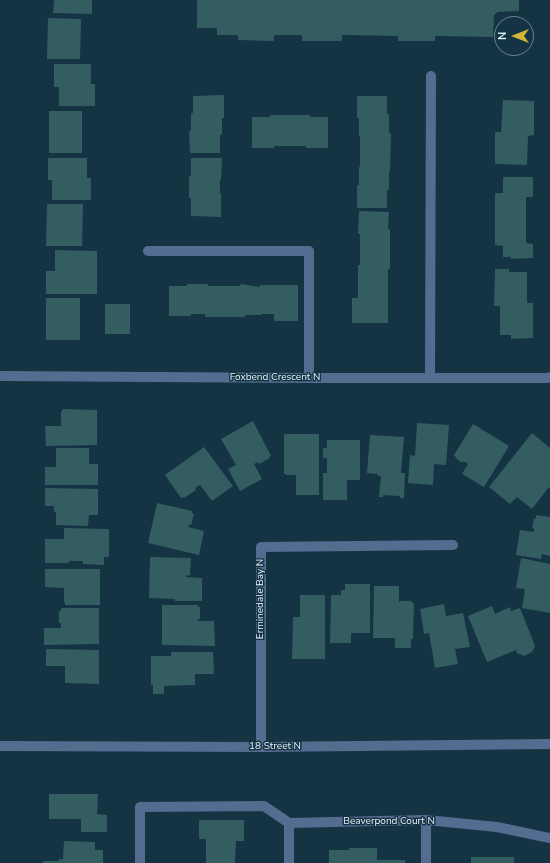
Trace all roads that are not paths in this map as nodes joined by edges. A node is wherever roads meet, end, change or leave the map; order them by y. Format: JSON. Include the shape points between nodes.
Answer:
{"nodes":[{"id":1,"x":431,"y":76,"type":"dead end"},
{"id":2,"x":148,"y":251,"type":"dead end"},
{"id":3,"x":0,"y":376,"type":"edge"},
{"id":4,"x":550,"y":377,"type":"edge"},
{"id":5,"x":309,"y":378,"type":"junction"},
{"id":6,"x":430,"y":378,"type":"junction"},
{"id":7,"x":453,"y":545,"type":"dead end"},
{"id":8,"x":550,"y":744,"type":"edge"},
{"id":9,"x":0,"y":746,"type":"edge"},
{"id":10,"x":261,"y":747,"type":"junction"},
{"id":11,"x":426,"y":820,"type":"junction"},
{"id":12,"x":290,"y":823,"type":"junction"},
{"id":13,"x":550,"y":838,"type":"edge"},
{"id":14,"x":140,"y":863,"type":"edge"},
{"id":15,"x":289,"y":863,"type":"edge"},
{"id":16,"x":426,"y":863,"type":"edge"}],
"edges":[{"from":1,"to":6,"type":"street"},
{"from":2,"to":5,"type":"street","via":[[309,251]]},
{"from":3,"to":5,"type":"street","name":"Foxbend Crescent N"},
{"from":4,"to":6,"type":"street","name":"Foxbend Crescent N"},
{"from":5,"to":6,"type":"street","name":"Foxbend Crescent N"},
{"from":7,"to":10,"type":"street","name":"Erminedale Bay N","via":[[261,547]]},
{"from":8,"to":10,"type":"street","name":"18 Street N"},
{"from":9,"to":10,"type":"street","name":"18 Street N"},
{"from":11,"to":12,"type":"street","name":"Beaverpond Court N"},
{"from":11,"to":13,"type":"street","name":"Beaverpond Court N","via":[[497,827]]},
{"from":11,"to":16,"type":"street"},
{"from":12,"to":14,"type":"street","via":[[264,806],[140,807]]},
{"from":12,"to":15,"type":"street"}]}
